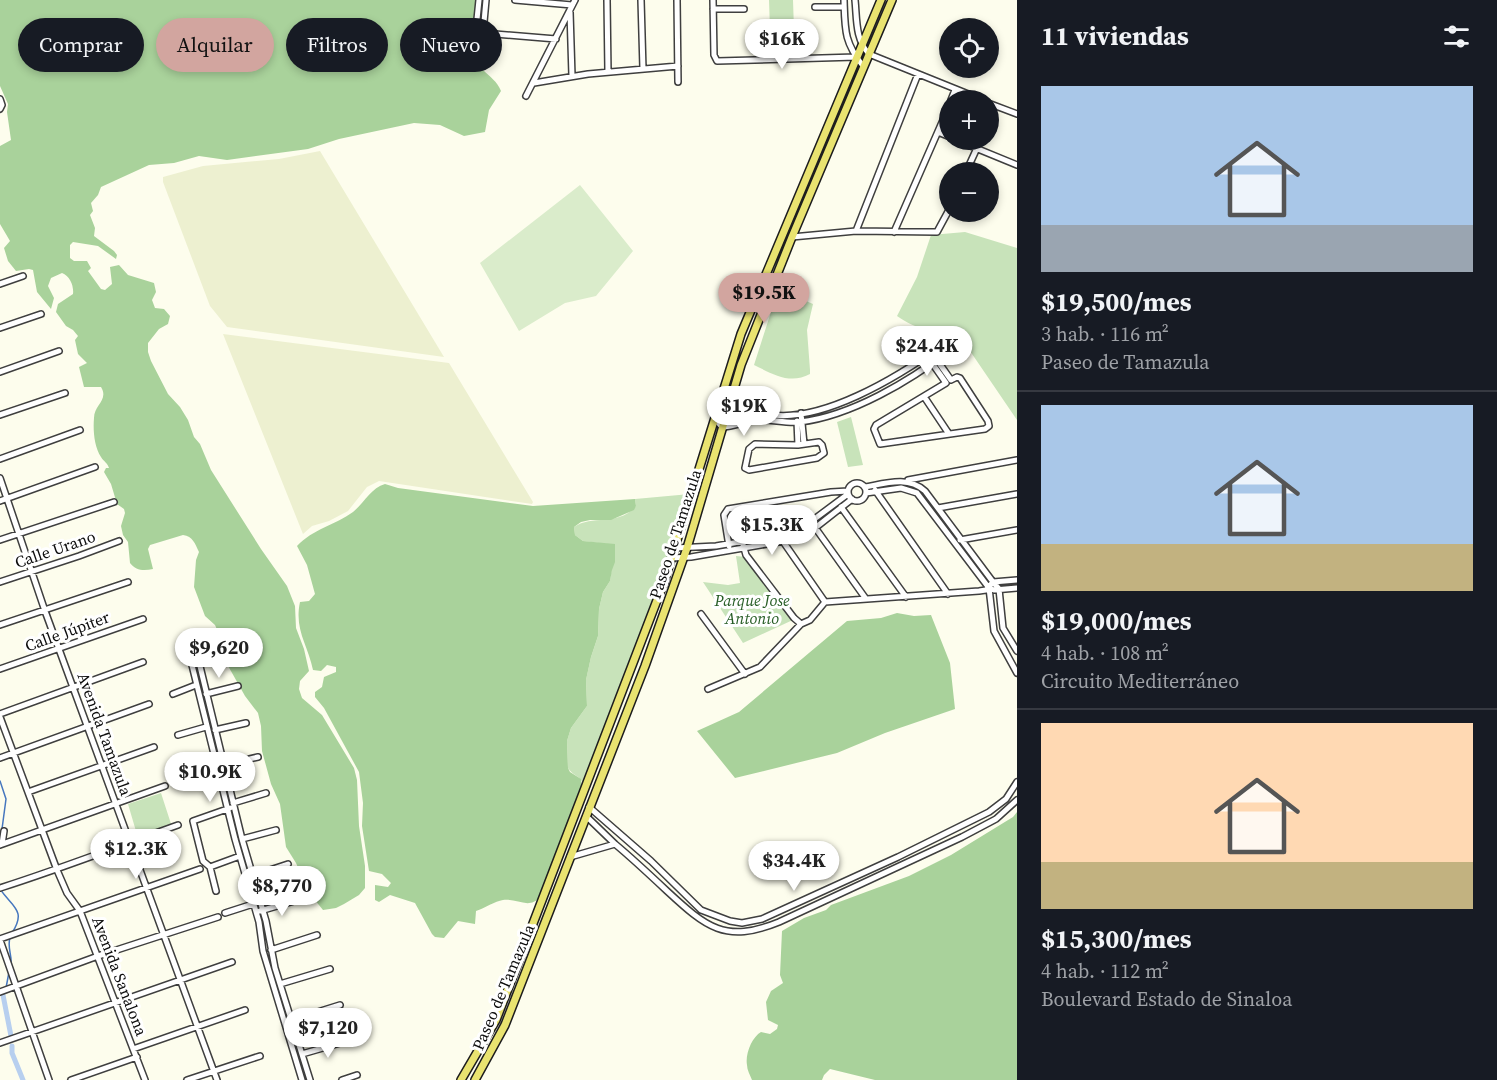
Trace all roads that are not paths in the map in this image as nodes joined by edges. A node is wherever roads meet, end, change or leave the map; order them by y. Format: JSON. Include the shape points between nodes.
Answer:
{"nodes":[{"id":1,"x":479,"y":0,"type":"edge"},
{"id":2,"x":486,"y":0,"type":"edge"},
{"id":3,"x":514,"y":0,"type":"edge"},
{"id":4,"x":607,"y":0,"type":"edge"},
{"id":5,"x":641,"y":0,"type":"edge"},
{"id":6,"x":677,"y":0,"type":"edge"},
{"id":7,"x":713,"y":0,"type":"edge"},
{"id":8,"x":855,"y":0,"type":"edge"},
{"id":9,"x":881,"y":0,"type":"edge"},
{"id":10,"x":892,"y":0,"type":"edge"},
{"id":11,"x":844,"y":3,"type":"edge"},
{"id":12,"x":572,"y":5,"type":"edge"},
{"id":13,"x":815,"y":7,"type":"dead end"},
{"id":14,"x":713,"y":9,"type":"junction"},
{"id":15,"x":744,"y":9,"type":"dead end"},
{"id":16,"x":477,"y":18,"type":"edge"},
{"id":17,"x":556,"y":39,"type":"junction"},
{"id":18,"x":862,"y":46,"type":"junction"},
{"id":19,"x":869,"y":54,"type":"junction"},
{"id":20,"x":856,"y":57,"type":"junction"},
{"id":21,"x":678,"y":66,"type":"junction"},
{"id":22,"x":863,"y":66,"type":"junction"},
{"id":23,"x":643,"y":69,"type":"junction"},
{"id":24,"x":608,"y":72,"type":"junction"},
{"id":25,"x":918,"y":74,"type":"junction"},
{"id":26,"x":573,"y":76,"type":"junction"},
{"id":27,"x":678,"y":82,"type":"dead end"},
{"id":28,"x":534,"y":83,"type":"junction"},
{"id":29,"x":955,"y":90,"type":"edge"},
{"id":30,"x":526,"y":96,"type":"dead end"},
{"id":31,"x":0,"y":99,"type":"edge"},
{"id":32,"x":999,"y":107,"type":"edge"},
{"id":33,"x":0,"y":109,"type":"edge"},
{"id":34,"x":1017,"y":114,"type":"edge"},
{"id":35,"x":938,"y":132,"type":"edge"},
{"id":36,"x":982,"y":150,"type":"edge"},
{"id":37,"x":1017,"y":165,"type":"edge"},
{"id":38,"x":794,"y":208,"type":"junction"},
{"id":39,"x":803,"y":211,"type":"junction"},
{"id":40,"x":943,"y":222,"type":"edge"},
{"id":41,"x":856,"y":231,"type":"junction"},
{"id":42,"x":894,"y":232,"type":"junction"},
{"id":43,"x":792,"y":237,"type":"junction"},
{"id":44,"x":22,"y":276,"type":"dead end"},
{"id":45,"x":0,"y":284,"type":"edge"},
{"id":46,"x":750,"y":311,"type":"junction"},
{"id":47,"x":41,"y":314,"type":"dead end"},
{"id":48,"x":0,"y":328,"type":"edge"},
{"id":49,"x":750,"y":342,"type":"junction"},
{"id":50,"x":944,"y":344,"type":"dead end"},
{"id":51,"x":950,"y":350,"type":"dead end"},
{"id":52,"x":59,"y":351,"type":"dead end"},
{"id":53,"x":930,"y":355,"type":"junction"},
{"id":54,"x":935,"y":362,"type":"junction"},
{"id":55,"x":0,"y":372,"type":"edge"},
{"id":56,"x":949,"y":382,"type":"junction"},
{"id":57,"x":724,"y":388,"type":"junction"},
{"id":58,"x":65,"y":393,"type":"dead end"},
{"id":59,"x":732,"y":393,"type":"junction"},
{"id":60,"x":925,"y":398,"type":"junction"},
{"id":61,"x":847,"y":401,"type":"junction"},
{"id":62,"x":831,"y":406,"type":"junction"},
{"id":63,"x":850,"y":408,"type":"junction"},
{"id":64,"x":756,"y":410,"type":"junction"},
{"id":65,"x":799,"y":413,"type":"junction"},
{"id":66,"x":834,"y":414,"type":"junction"},
{"id":67,"x":0,"y":415,"type":"edge"},
{"id":68,"x":775,"y":418,"type":"junction"},
{"id":69,"x":715,"y":419,"type":"junction"},
{"id":70,"x":754,"y":420,"type":"junction"},
{"id":71,"x":800,"y":422,"type":"junction"},
{"id":72,"x":722,"y":427,"type":"junction"},
{"id":73,"x":80,"y":430,"type":"dead end"},
{"id":74,"x":949,"y":434,"type":"junction"},
{"id":75,"x":801,"y":444,"type":"junction"},
{"id":76,"x":0,"y":459,"type":"edge"},
{"id":77,"x":1017,"y":460,"type":"edge"},
{"id":78,"x":95,"y":467,"type":"dead end"},
{"id":79,"x":0,"y":478,"type":"edge"},
{"id":80,"x":904,"y":481,"type":"junction"},
{"id":81,"x":874,"y":488,"type":"junction"},
{"id":82,"x":866,"y":490,"type":"junction"},
{"id":83,"x":1017,"y":494,"type":"edge"},
{"id":84,"x":849,"y":495,"type":"junction"},
{"id":85,"x":3,"y":500,"type":"edge"},
{"id":86,"x":114,"y":502,"type":"dead end"},
{"id":87,"x":841,"y":507,"type":"junction"},
{"id":88,"x":938,"y":508,"type":"junction"},
{"id":89,"x":813,"y":525,"type":"junction"},
{"id":90,"x":1017,"y":530,"type":"edge"},
{"id":91,"x":20,"y":535,"type":"junction"},
{"id":92,"x":780,"y":536,"type":"junction"},
{"id":93,"x":962,"y":539,"type":"junction"},
{"id":94,"x":0,"y":540,"type":"edge"},
{"id":95,"x":119,"y":541,"type":"dead end"},
{"id":96,"x":742,"y":541,"type":"junction"},
{"id":97,"x":782,"y":542,"type":"junction"},
{"id":98,"x":954,"y":542,"type":"junction"},
{"id":99,"x":728,"y":543,"type":"junction"},
{"id":100,"x":675,"y":548,"type":"junction"},
{"id":101,"x":687,"y":548,"type":"junction"},
{"id":102,"x":744,"y":549,"type":"junction"},
{"id":103,"x":729,"y":551,"type":"junction"},
{"id":104,"x":683,"y":557,"type":"junction"},
{"id":105,"x":672,"y":558,"type":"junction"},
{"id":106,"x":32,"y":572,"type":"junction"},
{"id":107,"x":1017,"y":580,"type":"edge"},
{"id":108,"x":0,"y":582,"type":"edge"},
{"id":109,"x":128,"y":582,"type":"dead end"},
{"id":110,"x":993,"y":582,"type":"junction"},
{"id":111,"x":988,"y":588,"type":"junction"},
{"id":112,"x":1017,"y":588,"type":"edge"},
{"id":113,"x":999,"y":590,"type":"junction"},
{"id":114,"x":948,"y":594,"type":"junction"},
{"id":115,"x":906,"y":597,"type":"junction"},
{"id":116,"x":866,"y":599,"type":"junction"},
{"id":117,"x":825,"y":602,"type":"junction"},
{"id":118,"x":45,"y":611,"type":"junction"},
{"id":119,"x":701,"y":614,"type":"dead end"},
{"id":120,"x":143,"y":619,"type":"dead end"},
{"id":121,"x":801,"y":624,"type":"junction"},
{"id":122,"x":0,"y":625,"type":"edge"},
{"id":123,"x":1013,"y":644,"type":"junction"},
{"id":124,"x":59,"y":649,"type":"junction"},
{"id":125,"x":1005,"y":649,"type":"junction"},
{"id":126,"x":1017,"y":651,"type":"edge"},
{"id":127,"x":143,"y":662,"type":"dead end"},
{"id":128,"x":0,"y":669,"type":"edge"},
{"id":129,"x":1017,"y":673,"type":"edge"},
{"id":130,"x":744,"y":674,"type":"junction"},
{"id":131,"x":196,"y":685,"type":"junction"},
{"id":132,"x":238,"y":686,"type":"dead end"},
{"id":133,"x":74,"y":687,"type":"junction"},
{"id":134,"x":708,"y":689,"type":"dead end"},
{"id":135,"x":173,"y":694,"type":"dead end"},
{"id":136,"x":206,"y":694,"type":"junction"},
{"id":137,"x":208,"y":703,"type":"junction"},
{"id":138,"x":149,"y":704,"type":"dead end"},
{"id":139,"x":201,"y":704,"type":"junction"},
{"id":140,"x":0,"y":715,"type":"edge"},
{"id":141,"x":246,"y":723,"type":"dead end"},
{"id":142,"x":88,"y":726,"type":"junction"},
{"id":143,"x":206,"y":727,"type":"junction"},
{"id":144,"x":215,"y":730,"type":"junction"},
{"id":145,"x":178,"y":735,"type":"dead end"},
{"id":146,"x":154,"y":747,"type":"dead end"},
{"id":147,"x":14,"y":753,"type":"junction"},
{"id":148,"x":258,"y":757,"type":"dead end"},
{"id":149,"x":0,"y":758,"type":"edge"},
{"id":150,"x":102,"y":766,"type":"junction"},
{"id":151,"x":220,"y":766,"type":"junction"},
{"id":152,"x":188,"y":776,"type":"dead end"},
{"id":153,"x":1017,"y":782,"type":"edge"},
{"id":154,"x":165,"y":786,"type":"dead end"},
{"id":155,"x":28,"y":792,"type":"junction"},
{"id":156,"x":266,"y":794,"type":"dead end"},
{"id":157,"x":1017,"y":800,"type":"edge"},
{"id":158,"x":116,"y":804,"type":"junction"},
{"id":159,"x":232,"y":806,"type":"junction"},
{"id":160,"x":589,"y":807,"type":"junction"},
{"id":161,"x":586,"y":816,"type":"junction"},
{"id":162,"x":178,"y":825,"type":"dead end"},
{"id":163,"x":963,"y":826,"type":"junction"},
{"id":164,"x":41,"y":830,"type":"junction"},
{"id":165,"x":276,"y":830,"type":"dead end"},
{"id":166,"x":4,"y":831,"type":"dead end"},
{"id":167,"x":968,"y":834,"type":"junction"},
{"id":168,"x":242,"y":839,"type":"junction"},
{"id":169,"x":129,"y":842,"type":"junction"},
{"id":170,"x":615,"y":844,"type":"junction"},
{"id":171,"x":1,"y":845,"type":"edge"},
{"id":172,"x":240,"y":856,"type":"junction"},
{"id":173,"x":570,"y":857,"type":"junction"},
{"id":174,"x":288,"y":864,"type":"dead end"},
{"id":175,"x":210,"y":867,"type":"junction"},
{"id":176,"x":200,"y":869,"type":"dead end"},
{"id":177,"x":57,"y":870,"type":"junction"},
{"id":178,"x":252,"y":876,"type":"junction"},
{"id":179,"x":676,"y":885,"type":"junction"},
{"id":180,"x":0,"y":888,"type":"edge"},
{"id":181,"x":147,"y":889,"type":"junction"},
{"id":182,"x":216,"y":891,"type":"dead end"},
{"id":183,"x":669,"y":893,"type":"junction"},
{"id":184,"x":814,"y":896,"type":"junction"},
{"id":185,"x":301,"y":899,"type":"dead end"},
{"id":186,"x":819,"y":902,"type":"junction"},
{"id":187,"x":253,"y":904,"type":"junction"},
{"id":188,"x":80,"y":910,"type":"junction"},
{"id":189,"x":263,"y":910,"type":"junction"},
{"id":190,"x":256,"y":912,"type":"junction"},
{"id":191,"x":225,"y":913,"type":"dead end"},
{"id":192,"x":218,"y":917,"type":"dead end"},
{"id":193,"x":163,"y":935,"type":"junction"},
{"id":194,"x":317,"y":935,"type":"dead end"},
{"id":195,"x":0,"y":940,"type":"edge"},
{"id":196,"x":271,"y":950,"type":"junction"},
{"id":197,"x":98,"y":956,"type":"junction"},
{"id":198,"x":232,"y":962,"type":"dead end"},
{"id":199,"x":330,"y":969,"type":"dead end"},
{"id":200,"x":180,"y":981,"type":"junction"},
{"id":201,"x":280,"y":984,"type":"junction"},
{"id":202,"x":16,"y":987,"type":"junction"},
{"id":203,"x":0,"y":992,"type":"edge"},
{"id":204,"x":284,"y":996,"type":"junction"},
{"id":205,"x":278,"y":999,"type":"junction"},
{"id":206,"x":115,"y":1004,"type":"junction"},
{"id":207,"x":339,"y":1005,"type":"dead end"},
{"id":208,"x":245,"y":1010,"type":"dead end"},
{"id":209,"x":292,"y":1020,"type":"junction"},
{"id":210,"x":196,"y":1027,"type":"junction"},
{"id":211,"x":32,"y":1032,"type":"junction"},
{"id":212,"x":347,"y":1041,"type":"dead end"},
{"id":213,"x":0,"y":1043,"type":"edge"},
{"id":214,"x":133,"y":1049,"type":"junction"},
{"id":215,"x":302,"y":1054,"type":"junction"},
{"id":216,"x":260,"y":1056,"type":"dead end"},
{"id":217,"x":137,"y":1057,"type":"junction"},
{"id":218,"x":214,"y":1071,"type":"junction"},
{"id":219,"x":357,"y":1076,"type":"dead end"},
{"id":220,"x":477,"y":1077,"type":"edge"},
{"id":221,"x":49,"y":1080,"type":"edge"},
{"id":222,"x":71,"y":1080,"type":"edge"},
{"id":223,"x":145,"y":1080,"type":"edge"},
{"id":224,"x":187,"y":1080,"type":"edge"},
{"id":225,"x":217,"y":1080,"type":"edge"},
{"id":226,"x":302,"y":1080,"type":"edge"},
{"id":227,"x":310,"y":1080,"type":"edge"},
{"id":228,"x":342,"y":1080,"type":"edge"},
{"id":229,"x":461,"y":1080,"type":"edge"}],
"edges":[{"from":1,"to":16,"type":"street"},
{"from":2,"to":17,"type":"street","via":[[483,33]]},
{"from":3,"to":12,"type":"street"},
{"from":4,"to":24,"type":"street"},
{"from":5,"to":23,"type":"street"},
{"from":6,"to":21,"type":"street"},
{"from":7,"to":14,"type":"street"},
{"from":8,"to":18,"type":"street"},
{"from":9,"to":18,"type":"main road","name":"Paseo de Tamazula"},
{"from":10,"to":19,"type":"main road","name":"Paseo de Tamazula"},
{"from":11,"to":13,"type":"street"},
{"from":11,"to":20,"type":"street","via":[[847,39]]},
{"from":12,"to":17,"type":"street"},
{"from":12,"to":26,"type":"street"},
{"from":14,"to":15,"type":"street"},
{"from":14,"to":20,"type":"street","via":[[715,60]]},
{"from":17,"to":28,"type":"street"},
{"from":18,"to":19,"type":"street"},
{"from":18,"to":20,"type":"main road","name":"Paseo de Tamazula"},
{"from":19,"to":22,"type":"main road","name":"Paseo de Tamazula"},
{"from":19,"to":25,"type":"street"},
{"from":20,"to":22,"type":"street"},
{"from":20,"to":38,"type":"main road","name":"Paseo de Tamazula"},
{"from":21,"to":23,"type":"street"},
{"from":21,"to":27,"type":"street"},
{"from":22,"to":39,"type":"main road","name":"Paseo de Tamazula"},
{"from":23,"to":24,"type":"street"},
{"from":24,"to":26,"type":"street"},
{"from":25,"to":29,"type":"street"},
{"from":25,"to":41,"type":"street"},
{"from":26,"to":28,"type":"street"},
{"from":28,"to":30,"type":"street"},
{"from":31,"to":33,"type":"street"},
{"from":32,"to":34,"type":"street"},
{"from":35,"to":42,"type":"street"},
{"from":36,"to":37,"type":"street"},
{"from":38,"to":39,"type":"main road"},
{"from":38,"to":46,"type":"main road","name":"Paseo de Tamazula"},
{"from":39,"to":43,"type":"main road","name":"Paseo de Tamazula"},
{"from":40,"to":42,"type":"street","via":[[939,231]]},
{"from":41,"to":42,"type":"street"},
{"from":41,"to":43,"type":"street"},
{"from":43,"to":49,"type":"main road","name":"Paseo de Tamazula"},
{"from":44,"to":45,"type":"street"},
{"from":46,"to":49,"type":"main road"},
{"from":46,"to":57,"type":"main road","name":"Paseo de Tamazula"},
{"from":47,"to":48,"type":"street"},
{"from":49,"to":59,"type":"main road","name":"Paseo de Tamazula"},
{"from":50,"to":53,"type":"street"},
{"from":51,"to":54,"type":"street"},
{"from":52,"to":55,"type":"street"},
{"from":53,"to":54,"type":"street"},
{"from":53,"to":61,"type":"street"},
{"from":54,"to":56,"type":"street"},
{"from":54,"to":63,"type":"street"},
{"from":56,"to":60,"type":"street"},
{"from":56,"to":74,"type":"street","via":[[960,378],[989,423],[985,429]]},
{"from":57,"to":59,"type":"street"},
{"from":57,"to":69,"type":"main road","name":"Paseo de Tamazula"},
{"from":58,"to":67,"type":"street"},
{"from":59,"to":64,"type":"street"},
{"from":59,"to":72,"type":"main road","name":"Paseo de Tamazula"},
{"from":60,"to":74,"type":"street"},
{"from":60,"to":74,"type":"street","via":[[876,425],[878,443]]},
{"from":61,"to":62,"type":"street"},
{"from":61,"to":63,"type":"street"},
{"from":62,"to":65,"type":"street"},
{"from":62,"to":66,"type":"street"},
{"from":63,"to":66,"type":"street"},
{"from":64,"to":68,"type":"street"},
{"from":64,"to":70,"type":"street"},
{"from":65,"to":68,"type":"street"},
{"from":65,"to":71,"type":"street"},
{"from":66,"to":71,"type":"street"},
{"from":68,"to":70,"type":"street"},
{"from":68,"to":71,"type":"street"},
{"from":69,"to":72,"type":"street"},
{"from":69,"to":100,"type":"main road","name":"Paseo de Tamazula"},
{"from":70,"to":72,"type":"street"},
{"from":71,"to":75,"type":"street"},
{"from":72,"to":101,"type":"main road","name":"Paseo de Tamazula"},
{"from":73,"to":76,"type":"street"},
{"from":75,"to":75,"type":"street","via":[[755,444],[749,449],[745,468],[817,458],[824,453],[819,442]]},
{"from":77,"to":80,"type":"street"},
{"from":78,"to":85,"type":"street"},
{"from":79,"to":85,"type":"street","name":"Avenida Tamazula"},
{"from":80,"to":81,"type":"street"},
{"from":80,"to":88,"type":"street","via":[[920,487]]},
{"from":81,"to":82,"type":"street"},
{"from":81,"to":98,"type":"street","via":[[901,488],[917,493]]},
{"from":81,"to":114,"type":"street"},
{"from":82,"to":84,"type":"street","via":[[861,500]]},
{"from":82,"to":84,"type":"street","via":[[855,482],[850,485]]},
{"from":83,"to":88,"type":"street"},
{"from":84,"to":87,"type":"street"},
{"from":84,"to":89,"type":"street"},
{"from":84,"to":99,"type":"street","via":[[831,492],[728,509],[724,515]]},
{"from":85,"to":91,"type":"street","name":"Avenida Tamazula"},
{"from":86,"to":91,"type":"street"},
{"from":87,"to":89,"type":"street"},
{"from":87,"to":115,"type":"street"},
{"from":88,"to":93,"type":"street"},
{"from":89,"to":92,"type":"street"},
{"from":89,"to":97,"type":"street","via":[[796,539]]},
{"from":89,"to":116,"type":"street"},
{"from":90,"to":93,"type":"street"},
{"from":91,"to":94,"type":"street"},
{"from":91,"to":106,"type":"street","name":"Avenida Tamazula"},
{"from":92,"to":96,"type":"street"},
{"from":92,"to":97,"type":"street"},
{"from":93,"to":98,"type":"street"},
{"from":93,"to":110,"type":"street"},
{"from":95,"to":106,"type":"street","name":"Calle Urano"},
{"from":96,"to":99,"type":"street"},
{"from":96,"to":102,"type":"street"},
{"from":97,"to":102,"type":"street"},
{"from":97,"to":117,"type":"street"},
{"from":98,"to":111,"type":"street"},
{"from":99,"to":101,"type":"street"},
{"from":99,"to":103,"type":"street"},
{"from":100,"to":101,"type":"street"},
{"from":100,"to":105,"type":"main road","name":"Paseo de Tamazula"},
{"from":101,"to":104,"type":"main road","name":"Paseo de Tamazula"},
{"from":102,"to":103,"type":"street"},
{"from":102,"to":121,"type":"street"},
{"from":103,"to":104,"type":"street"},
{"from":104,"to":105,"type":"street"},
{"from":104,"to":160,"type":"main road","name":"Paseo de Tamazula"},
{"from":105,"to":229,"type":"main road","name":"Paseo de Tamazula","via":[[496,1020]]},
{"from":106,"to":108,"type":"street","name":"Calle Urano"},
{"from":106,"to":118,"type":"street","name":"Avenida Tamazula"},
{"from":107,"to":110,"type":"street"},
{"from":109,"to":118,"type":"street"},
{"from":110,"to":111,"type":"street"},
{"from":110,"to":113,"type":"street"},
{"from":111,"to":113,"type":"street"},
{"from":111,"to":114,"type":"street"},
{"from":111,"to":125,"type":"street","via":[[994,631]]},
{"from":112,"to":113,"type":"street"},
{"from":113,"to":123,"type":"street","via":[[1003,628]]},
{"from":114,"to":115,"type":"street"},
{"from":115,"to":116,"type":"street"},
{"from":116,"to":117,"type":"street"},
{"from":117,"to":121,"type":"street","via":[[810,620]]},
{"from":118,"to":122,"type":"street"},
{"from":118,"to":124,"type":"street","name":"Avenida Tamazula"},
{"from":119,"to":130,"type":"street"},
{"from":120,"to":124,"type":"street","name":"Calle Júpiter"},
{"from":121,"to":130,"type":"street","via":[[760,667]]},
{"from":123,"to":125,"type":"street"},
{"from":123,"to":126,"type":"street"},
{"from":124,"to":128,"type":"street","name":"Calle Júpiter"},
{"from":124,"to":133,"type":"street","name":"Avenida Tamazula"},
{"from":125,"to":129,"type":"street"},
{"from":127,"to":133,"type":"street"},
{"from":130,"to":134,"type":"street"},
{"from":131,"to":135,"type":"street"},
{"from":131,"to":136,"type":"street","via":[[190,657],[194,653]]},
{"from":131,"to":139,"type":"street"},
{"from":132,"to":136,"type":"street"},
{"from":133,"to":140,"type":"street"},
{"from":133,"to":142,"type":"street","name":"Avenida Tamazula"},
{"from":136,"to":137,"type":"street"},
{"from":137,"to":139,"type":"street"},
{"from":137,"to":144,"type":"street"},
{"from":138,"to":142,"type":"street"},
{"from":139,"to":143,"type":"street"},
{"from":140,"to":147,"type":"street","name":"Avenida Sanalona"},
{"from":141,"to":144,"type":"street"},
{"from":142,"to":147,"type":"street"},
{"from":142,"to":150,"type":"street","name":"Avenida Tamazula"},
{"from":143,"to":145,"type":"street"},
{"from":143,"to":151,"type":"street"},
{"from":144,"to":151,"type":"street"},
{"from":146,"to":150,"type":"street"},
{"from":147,"to":149,"type":"street"},
{"from":147,"to":155,"type":"street","name":"Avenida Sanalona"},
{"from":148,"to":151,"type":"street"},
{"from":150,"to":155,"type":"street"},
{"from":150,"to":158,"type":"street","name":"Avenida Tamazula"},
{"from":151,"to":152,"type":"street"},
{"from":151,"to":159,"type":"street"},
{"from":153,"to":163,"type":"street","via":[[1006,799]]},
{"from":154,"to":158,"type":"street"},
{"from":155,"to":164,"type":"street","name":"Avenida Sanalona"},
{"from":156,"to":159,"type":"street"},
{"from":157,"to":167,"type":"street","via":[[996,819]]},
{"from":158,"to":164,"type":"street"},
{"from":158,"to":169,"type":"street","name":"Avenida Tamazula"},
{"from":159,"to":168,"type":"street"},
{"from":159,"to":172,"type":"street"},
{"from":159,"to":175,"type":"street","via":[[194,821],[203,861]]},
{"from":160,"to":161,"type":"main road","name":"Paseo de Tamazula"},
{"from":160,"to":179,"type":"street"},
{"from":161,"to":170,"type":"street"},
{"from":161,"to":173,"type":"main road","name":"Paseo de Tamazula"},
{"from":162,"to":169,"type":"street"},
{"from":163,"to":167,"type":"street"},
{"from":163,"to":184,"type":"street"},
{"from":164,"to":171,"type":"street"},
{"from":164,"to":177,"type":"street","name":"Avenida Sanalona"},
{"from":165,"to":168,"type":"street"},
{"from":166,"to":171,"type":"street"},
{"from":167,"to":186,"type":"street"},
{"from":168,"to":178,"type":"street"},
{"from":169,"to":177,"type":"street"},
{"from":169,"to":181,"type":"street","name":"Avenida Tamazula"},
{"from":170,"to":173,"type":"street"},
{"from":170,"to":183,"type":"street"},
{"from":172,"to":175,"type":"street"},
{"from":172,"to":187,"type":"street"},
{"from":173,"to":220,"type":"main road","name":"Paseo de Tamazula","via":[[504,1025]]},
{"from":174,"to":178,"type":"street"},
{"from":175,"to":182,"type":"street"},
{"from":176,"to":181,"type":"street"},
{"from":177,"to":180,"type":"street"},
{"from":177,"to":188,"type":"street","name":"Avenida Sanalona"},
{"from":178,"to":189,"type":"street"},
{"from":179,"to":183,"type":"street"},
{"from":179,"to":184,"type":"street","via":[[701,910],[742,923],[762,919]]},
{"from":181,"to":188,"type":"street"},
{"from":181,"to":193,"type":"street","name":"Avenida Tamazula"},
{"from":183,"to":186,"type":"street","via":[[697,919],[735,932],[761,929]]},
{"from":184,"to":186,"type":"street"},
{"from":185,"to":189,"type":"street"},
{"from":187,"to":190,"type":"street"},
{"from":187,"to":191,"type":"street"},
{"from":188,"to":195,"type":"street"},
{"from":188,"to":197,"type":"street","name":"Avenida Sanalona"},
{"from":189,"to":190,"type":"street"},
{"from":189,"to":196,"type":"street"},
{"from":190,"to":205,"type":"street"},
{"from":192,"to":193,"type":"street"},
{"from":193,"to":197,"type":"street"},
{"from":193,"to":200,"type":"street","name":"Avenida Tamazula"},
{"from":194,"to":196,"type":"street"},
{"from":195,"to":202,"type":"street"},
{"from":196,"to":201,"type":"street"},
{"from":197,"to":202,"type":"street"},
{"from":197,"to":206,"type":"street","name":"Avenida Sanalona"},
{"from":198,"to":200,"type":"street"},
{"from":199,"to":201,"type":"street"},
{"from":200,"to":206,"type":"street"},
{"from":200,"to":210,"type":"street","name":"Avenida Tamazula"},
{"from":201,"to":204,"type":"street"},
{"from":202,"to":203,"type":"street"},
{"from":202,"to":211,"type":"street"},
{"from":204,"to":205,"type":"street"},
{"from":204,"to":209,"type":"street"},
{"from":205,"to":226,"type":"street"},
{"from":206,"to":211,"type":"street"},
{"from":206,"to":214,"type":"street","name":"Avenida Sanalona"},
{"from":207,"to":209,"type":"street"},
{"from":208,"to":210,"type":"street"},
{"from":209,"to":215,"type":"street"},
{"from":210,"to":214,"type":"street"},
{"from":210,"to":218,"type":"street","name":"Avenida Tamazula"},
{"from":211,"to":213,"type":"street"},
{"from":211,"to":221,"type":"street"},
{"from":212,"to":215,"type":"street"},
{"from":214,"to":217,"type":"street","name":"Avenida Sanalona"},
{"from":215,"to":227,"type":"street"},
{"from":216,"to":218,"type":"street"},
{"from":217,"to":222,"type":"street"},
{"from":217,"to":223,"type":"street","name":"Avenida Sanalona"},
{"from":218,"to":224,"type":"street"},
{"from":218,"to":225,"type":"street","name":"Avenida Tamazula"},
{"from":219,"to":228,"type":"street"}]}
